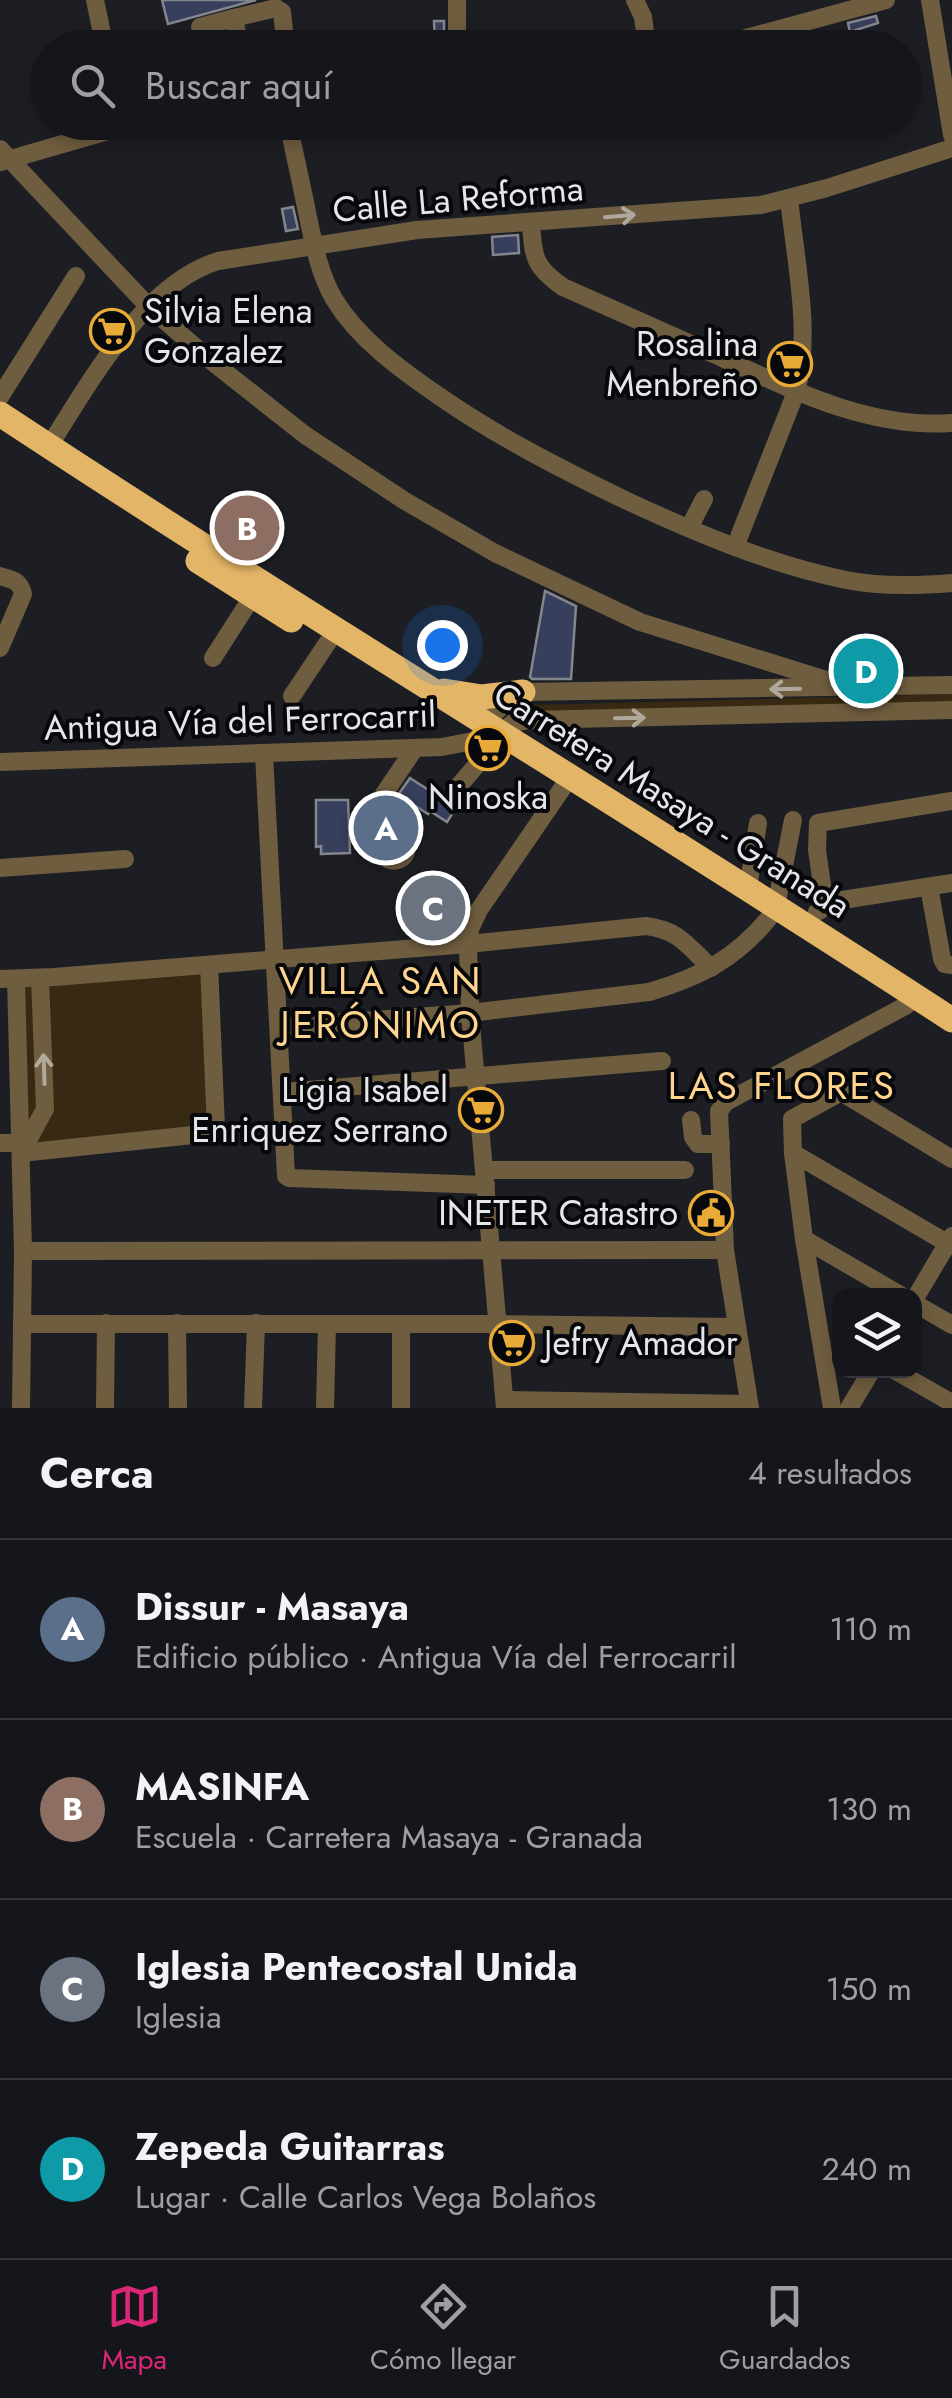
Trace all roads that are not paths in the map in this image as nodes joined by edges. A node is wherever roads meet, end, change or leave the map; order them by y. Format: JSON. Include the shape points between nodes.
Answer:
{"nodes":[{"id":1,"x":95,"y":0,"type":"edge"},
{"id":2,"x":457,"y":0,"type":"edge"},
{"id":3,"x":635,"y":0,"type":"edge"},
{"id":4,"x":886,"y":0,"type":"edge"},
{"id":5,"x":930,"y":0,"type":"edge"},
{"id":6,"x":829,"y":8,"type":"edge"},
{"id":7,"x":234,"y":18,"type":"junction"},
{"id":8,"x":101,"y":30,"type":"edge"},
{"id":9,"x":201,"y":30,"type":"edge"},
{"id":10,"x":236,"y":30,"type":"edge"},
{"id":11,"x":283,"y":30,"type":"edge"},
{"id":12,"x":456,"y":30,"type":"edge"},
{"id":13,"x":645,"y":30,"type":"edge"},
{"id":14,"x":767,"y":30,"type":"edge"},
{"id":15,"x":952,"y":135,"type":"edge"},
{"id":16,"x":69,"y":140,"type":"edge"},
{"id":17,"x":292,"y":140,"type":"edge"},
{"id":18,"x":952,"y":148,"type":"edge"},
{"id":19,"x":3,"y":157,"type":"edge"},
{"id":20,"x":788,"y":198,"type":"junction"},
{"id":21,"x":530,"y":222,"type":"junction"},
{"id":22,"x":314,"y":245,"type":"junction"},
{"id":23,"x":76,"y":276,"type":"dead end"},
{"id":24,"x":149,"y":306,"type":"junction"},
{"id":25,"x":796,"y":392,"type":"junction"},
{"id":26,"x":0,"y":397,"type":"edge"},
{"id":27,"x":0,"y":414,"type":"edge"},
{"id":28,"x":952,"y":423,"type":"edge"},
{"id":29,"x":0,"y":433,"type":"edge"},
{"id":30,"x":49,"y":446,"type":"junction"},
{"id":31,"x":704,"y":499,"type":"dead end"},
{"id":32,"x":689,"y":528,"type":"junction"},
{"id":33,"x":735,"y":548,"type":"junction"},
{"id":34,"x":0,"y":576,"type":"edge"},
{"id":35,"x":952,"y":582,"type":"edge"},
{"id":36,"x":252,"y":597,"type":"junction"},
{"id":37,"x":328,"y":642,"type":"junction"},
{"id":38,"x":0,"y":648,"type":"edge"},
{"id":39,"x":213,"y":658,"type":"dead end"},
{"id":40,"x":952,"y":685,"type":"edge"},
{"id":41,"x":425,"y":686,"type":"junction"},
{"id":42,"x":852,"y":688,"type":"junction"},
{"id":43,"x":524,"y":692,"type":"junction"},
{"id":44,"x":292,"y":696,"type":"dead end"},
{"id":45,"x":952,"y":710,"type":"edge"},
{"id":46,"x":491,"y":735,"type":"junction"},
{"id":47,"x":415,"y":748,"type":"junction"},
{"id":48,"x":264,"y":754,"type":"junction"},
{"id":49,"x":0,"y":762,"type":"edge"},
{"id":50,"x":566,"y":783,"type":"junction"},
{"id":51,"x":456,"y":789,"type":"dead end"},
{"id":52,"x":952,"y":800,"type":"edge"},
{"id":53,"x":793,"y":820,"type":"dead end"},
{"id":54,"x":758,"y":823,"type":"dead end"},
{"id":55,"x":386,"y":837,"type":"dead end"},
{"id":56,"x":126,"y":859,"type":"dead end"},
{"id":57,"x":0,"y":868,"type":"edge"},
{"id":58,"x":952,"y":884,"type":"edge"},
{"id":59,"x":930,"y":887,"type":"junction"},
{"id":60,"x":748,"y":889,"type":"junction"},
{"id":61,"x":772,"y":912,"type":"junction"},
{"id":62,"x":817,"y":916,"type":"junction"},
{"id":63,"x":468,"y":944,"type":"junction"},
{"id":64,"x":274,"y":959,"type":"junction"},
{"id":65,"x":209,"y":965,"type":"junction"},
{"id":66,"x":952,"y":965,"type":"edge"},
{"id":67,"x":711,"y":968,"type":"junction"},
{"id":68,"x":40,"y":978,"type":"junction"},
{"id":69,"x":8,"y":979,"type":"edge"},
{"id":70,"x":906,"y":1005,"type":"junction"},
{"id":71,"x":470,"y":1013,"type":"junction"},
{"id":72,"x":952,"y":1020,"type":"edge"},
{"id":73,"x":280,"y":1026,"type":"junction"},
{"id":74,"x":952,"y":1034,"type":"edge"},
{"id":75,"x":662,"y":1060,"type":"dead end"},
{"id":76,"x":476,"y":1075,"type":"junction"},
{"id":77,"x":283,"y":1092,"type":"junction"},
{"id":78,"x":691,"y":1120,"type":"dead end"},
{"id":79,"x":0,"y":1143,"type":"edge"},
{"id":80,"x":720,"y":1144,"type":"junction"},
{"id":81,"x":21,"y":1148,"type":"junction"},
{"id":82,"x":793,"y":1153,"type":"junction"},
{"id":83,"x":952,"y":1160,"type":"edge"},
{"id":84,"x":685,"y":1170,"type":"dead end"},
{"id":85,"x":486,"y":1178,"type":"junction"},
{"id":86,"x":804,"y":1239,"type":"junction"},
{"id":87,"x":950,"y":1242,"type":"edge"},
{"id":88,"x":490,"y":1249,"type":"junction"},
{"id":89,"x":725,"y":1250,"type":"junction"},
{"id":90,"x":23,"y":1252,"type":"junction"},
{"id":91,"x":888,"y":1288,"type":"edge"},
{"id":92,"x":922,"y":1289,"type":"edge"},
{"id":93,"x":922,"y":1307,"type":"edge"},
{"id":94,"x":106,"y":1323,"type":"junction"},
{"id":95,"x":176,"y":1323,"type":"junction"},
{"id":96,"x":256,"y":1323,"type":"junction"},
{"id":97,"x":22,"y":1324,"type":"junction"},
{"id":98,"x":327,"y":1324,"type":"junction"},
{"id":99,"x":401,"y":1324,"type":"junction"},
{"id":100,"x":498,"y":1324,"type":"junction"},
{"id":101,"x":952,"y":1325,"type":"edge"},
{"id":102,"x":736,"y":1327,"type":"junction"},
{"id":103,"x":867,"y":1378,"type":"edge"},
{"id":104,"x":908,"y":1378,"type":"edge"},
{"id":105,"x":0,"y":1394,"type":"edge"},
{"id":106,"x":21,"y":1400,"type":"edge"},
{"id":107,"x":952,"y":1403,"type":"edge"},
{"id":108,"x":505,"y":1404,"type":"edge"},
{"id":109,"x":750,"y":1406,"type":"edge"},
{"id":110,"x":105,"y":1408,"type":"edge"},
{"id":111,"x":178,"y":1408,"type":"edge"},
{"id":112,"x":253,"y":1408,"type":"edge"},
{"id":113,"x":325,"y":1408,"type":"edge"},
{"id":114,"x":401,"y":1408,"type":"edge"},
{"id":115,"x":832,"y":1408,"type":"edge"},
{"id":116,"x":849,"y":1408,"type":"edge"}],
"edges":[{"from":1,"to":8,"type":"street"},
{"from":2,"to":12,"type":"street"},
{"from":3,"to":13,"type":"street"},
{"from":4,"to":6,"type":"street"},
{"from":5,"to":15,"type":"street"},
{"from":6,"to":14,"type":"street"},
{"from":7,"to":9,"type":"street"},
{"from":7,"to":10,"type":"street"},
{"from":7,"to":11,"type":"street","via":[[280,8]]},
{"from":16,"to":19,"type":"street"},
{"from":17,"to":22,"type":"street"},
{"from":18,"to":20,"type":"street","name":"Calle La Reforma"},
{"from":19,"to":24,"type":"street"},
{"from":21,"to":20,"type":"street","name":"Calle La Reforma","one_way":true},
{"from":20,"to":25,"type":"street","via":[[804,341]]},
{"from":21,"to":22,"type":"street","name":"Calle La Reforma"},
{"from":21,"to":25,"type":"street","via":[[535,260],[564,287]]},
{"from":22,"to":24,"type":"street","name":"Calle La Reforma","via":[[199,267]]},
{"from":22,"to":32,"type":"street","via":[[334,299],[408,375],[566,472]]},
{"from":23,"to":26,"type":"street"},
{"from":24,"to":30,"type":"street","name":"Calle La Reforma"},
{"from":24,"to":42,"type":"street","via":[[305,435],[495,554],[640,622]]},
{"from":25,"to":28,"type":"street","via":[[902,422]]},
{"from":25,"to":33,"type":"street"},
{"from":27,"to":30,"type":"highway","name":"Carretera Masaya - Granada"},
{"from":29,"to":36,"type":"highway","name":"Carretera Masaya - Granada"},
{"from":30,"to":41,"type":"highway","name":"Carretera Masaya - Granada"},
{"from":31,"to":32,"type":"street"},
{"from":32,"to":33,"type":"street"},
{"from":33,"to":35,"type":"street","via":[[850,581]]},
{"from":34,"to":38,"type":"street","via":[[17,581],[24,594]]},
{"from":36,"to":37,"type":"highway","name":"Carretera Masaya - Granada"},
{"from":36,"to":39,"type":"street"},
{"from":37,"to":44,"type":"street"},
{"from":37,"to":46,"type":"highway","name":"Carretera Masaya - Granada"},
{"from":40,"to":42,"type":"street"},
{"from":41,"to":43,"type":"highway","via":[[482,697]]},
{"from":41,"to":46,"type":"highway","name":"Carretera Masaya - Granada"},
{"from":42,"to":43,"type":"street","one_way":true},
{"from":43,"to":46,"type":"street","via":[[507,700]]},
{"from":46,"to":45,"type":"street","name":"Antigua Vía del Ferrocarril","one_way":true,"via":[[530,720]]},
{"from":46,"to":47,"type":"street","name":"Antigua Vía del Ferrocarril"},
{"from":46,"to":50,"type":"highway","name":"Carretera Masaya - Granada"},
{"from":46,"to":51,"type":"street"},
{"from":47,"to":48,"type":"street","name":"Antigua Vía del Ferrocarril"},
{"from":47,"to":55,"type":"street","via":[[380,806]]},
{"from":48,"to":49,"type":"street","name":"Antigua Vía del Ferrocarril"},
{"from":48,"to":64,"type":"street"},
{"from":50,"to":60,"type":"highway","name":"Carretera Masaya - Granada"},
{"from":50,"to":61,"type":"highway","name":"Carretera Masaya - Granada"},
{"from":50,"to":63,"type":"street","via":[[479,910]]},
{"from":52,"to":62,"type":"street","via":[[818,823]]},
{"from":53,"to":61,"type":"street"},
{"from":54,"to":60,"type":"street"},
{"from":56,"to":57,"type":"street"},
{"from":58,"to":59,"type":"street"},
{"from":59,"to":62,"type":"street","via":[[836,901]]},
{"from":59,"to":66,"type":"street","via":[[942,959]]},
{"from":60,"to":61,"type":"highway","name":"Carretera Masaya - Granada"},
{"from":61,"to":62,"type":"highway","name":"Carretera Masaya - Granada"},
{"from":61,"to":67,"type":"street","via":[[750,940]]},
{"from":61,"to":70,"type":"highway","name":"Carretera Masaya - Granada"},
{"from":62,"to":72,"type":"highway","name":"Carretera Masaya - Granada"},
{"from":63,"to":64,"type":"street"},
{"from":63,"to":67,"type":"street","via":[[646,926],[678,936]]},
{"from":63,"to":71,"type":"street"},
{"from":64,"to":65,"type":"street"},
{"from":64,"to":73,"type":"street"},
{"from":65,"to":68,"type":"street"},
{"from":65,"to":81,"type":"street","via":[[215,1131]]},
{"from":67,"to":71,"type":"street","via":[[649,992]]},
{"from":68,"to":69,"type":"street"},
{"from":81,"to":68,"type":"street","one_way":true,"via":[[45,1109]]},
{"from":69,"to":81,"type":"street"},
{"from":70,"to":74,"type":"highway","name":"Carretera Masaya - Granada"},
{"from":70,"to":80,"type":"street","via":[[726,1102],[719,1111]]},
{"from":71,"to":73,"type":"street"},
{"from":71,"to":76,"type":"street"},
{"from":73,"to":77,"type":"street"},
{"from":75,"to":76,"type":"street"},
{"from":76,"to":77,"type":"street"},
{"from":76,"to":85,"type":"street"},
{"from":77,"to":85,"type":"street","via":[[290,1178]]},
{"from":78,"to":80,"type":"street","via":[[698,1144]]},
{"from":79,"to":81,"type":"street"},
{"from":80,"to":89,"type":"street"},
{"from":81,"to":90,"type":"street"},
{"from":82,"to":83,"type":"street","via":[[792,1119],[841,1092]]},
{"from":82,"to":86,"type":"street"},
{"from":82,"to":87,"type":"street"},
{"from":84,"to":85,"type":"street"},
{"from":85,"to":88,"type":"street"},
{"from":86,"to":91,"type":"street"},
{"from":86,"to":115,"type":"street"},
{"from":87,"to":92,"type":"street"},
{"from":88,"to":89,"type":"street"},
{"from":88,"to":90,"type":"street"},
{"from":88,"to":100,"type":"street"},
{"from":89,"to":102,"type":"street"},
{"from":90,"to":97,"type":"street"},
{"from":93,"to":101,"type":"street"},
{"from":94,"to":95,"type":"street"},
{"from":94,"to":97,"type":"street"},
{"from":94,"to":110,"type":"street"},
{"from":95,"to":96,"type":"street"},
{"from":95,"to":111,"type":"street"},
{"from":96,"to":98,"type":"street"},
{"from":96,"to":112,"type":"street"},
{"from":97,"to":106,"type":"street"},
{"from":98,"to":99,"type":"street"},
{"from":98,"to":113,"type":"street"},
{"from":99,"to":100,"type":"street"},
{"from":99,"to":114,"type":"street"},
{"from":100,"to":102,"type":"street"},
{"from":100,"to":108,"type":"street"},
{"from":102,"to":109,"type":"street"},
{"from":103,"to":116,"type":"street"},
{"from":104,"to":107,"type":"street"},
{"from":105,"to":106,"type":"street"},
{"from":108,"to":109,"type":"street"}]}
